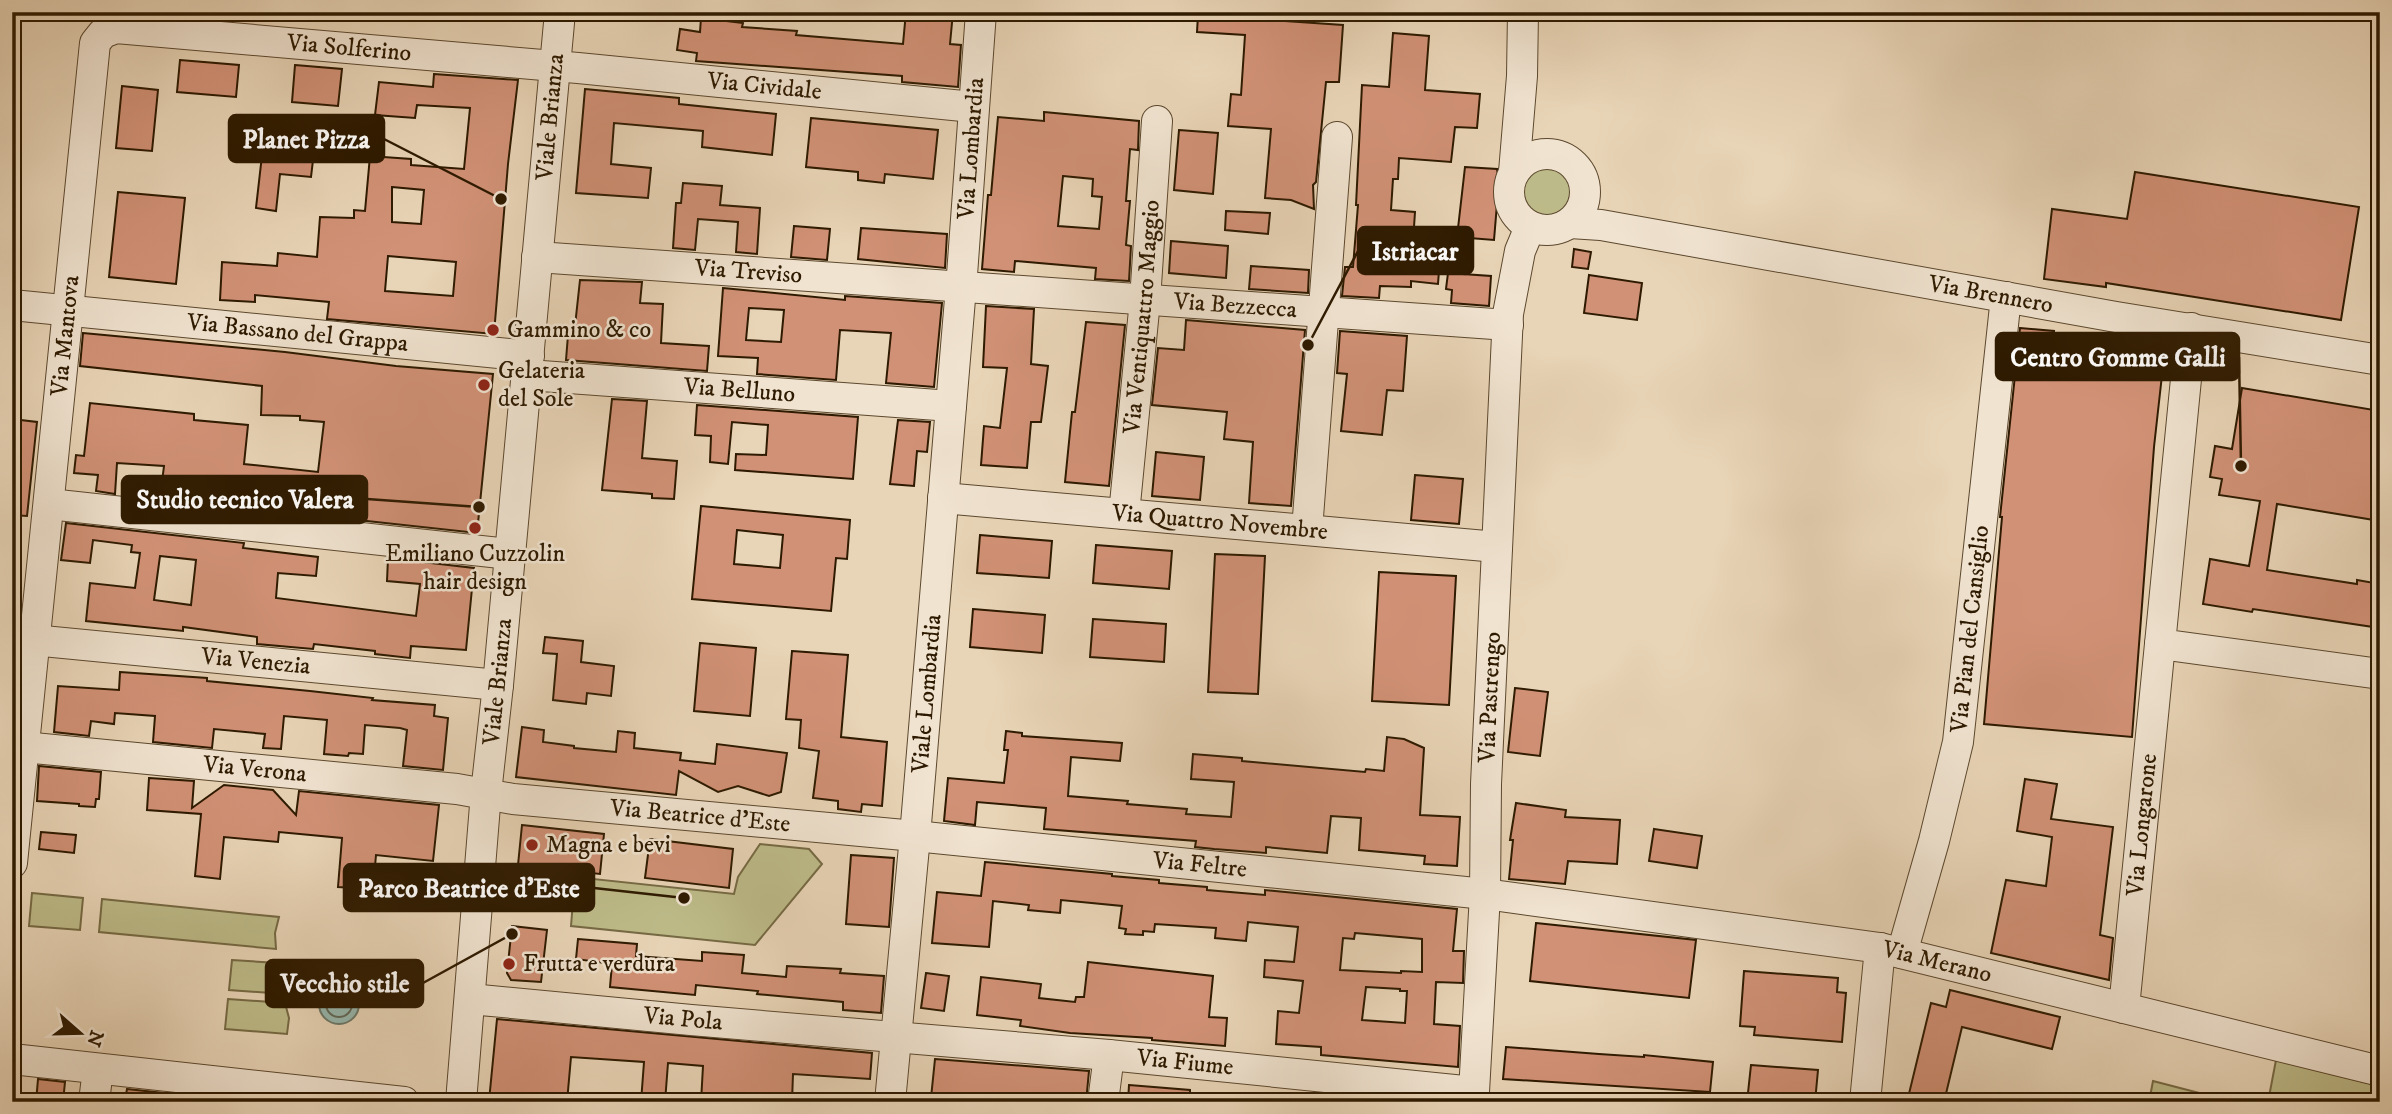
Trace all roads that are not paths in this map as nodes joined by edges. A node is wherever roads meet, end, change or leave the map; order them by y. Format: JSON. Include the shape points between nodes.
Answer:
{"nodes":[{"id":1,"x":561,"y":12,"type":"edge"},
{"id":2,"x":981,"y":12,"type":"edge"},
{"id":3,"x":1523,"y":12,"type":"edge"},
{"id":4,"x":103,"y":33,"type":"joint"},
{"id":5,"x":555,"y":66,"type":"junction"},
{"id":6,"x":1522,"y":76,"type":"junction"},
{"id":7,"x":973,"y":107,"type":"junction"},
{"id":8,"x":1157,"y":121,"type":"dead end"},
{"id":9,"x":1337,"y":137,"type":"dead end"},
{"id":10,"x":1561,"y":156,"type":"junction"},
{"id":11,"x":1514,"y":172,"type":"junction"},
{"id":12,"x":1584,"y":184,"type":"junction"},
{"id":13,"x":1520,"y":217,"type":"junction"},
{"id":14,"x":1570,"y":223,"type":"junction"},
{"id":15,"x":1601,"y":225,"type":"junction"},
{"id":16,"x":537,"y":257,"type":"junction"},
{"id":17,"x":961,"y":286,"type":"junction"},
{"id":18,"x":2006,"y":297,"type":"junction"},
{"id":19,"x":1145,"y":300,"type":"junction"},
{"id":20,"x":12,"y":305,"type":"edge"},
{"id":21,"x":67,"y":310,"type":"junction"},
{"id":22,"x":1324,"y":313,"type":"junction"},
{"id":23,"x":1508,"y":325,"type":"junction"},
{"id":24,"x":2191,"y":328,"type":"junction"},
{"id":25,"x":2379,"y":352,"type":"edge"},
{"id":26,"x":528,"y":366,"type":"junction"},
{"id":27,"x":951,"y":406,"type":"junction"},
{"id":28,"x":943,"y":498,"type":"junction"},
{"id":29,"x":49,"y":504,"type":"junction"},
{"id":30,"x":1124,"y":514,"type":"junction"},
{"id":31,"x":1307,"y":530,"type":"junction"},
{"id":32,"x":1497,"y":547,"type":"junction"},
{"id":33,"x":510,"y":554,"type":"junction"},
{"id":34,"x":23,"y":639,"type":"edge"},
{"id":35,"x":2161,"y":644,"type":"junction"},
{"id":36,"x":2380,"y":674,"type":"edge"},
{"id":37,"x":498,"y":685,"type":"junction"},
{"id":38,"x":23,"y":747,"type":"junction"},
{"id":39,"x":486,"y":793,"type":"junction"},
{"id":40,"x":915,"y":835,"type":"junction"},
{"id":41,"x":13,"y":856,"type":"edge"},
{"id":42,"x":1485,"y":894,"type":"junction"},
{"id":43,"x":1891,"y":951,"type":"junction"},
{"id":44,"x":470,"y":999,"type":"junction"},
{"id":45,"x":2124,"y":1008,"type":"junction"},
{"id":46,"x":895,"y":1036,"type":"junction"},
{"id":47,"x":1109,"y":1055,"type":"junction"},
{"id":48,"x":12,"y":1059,"type":"edge"},
{"id":49,"x":98,"y":1069,"type":"junction"},
{"id":50,"x":2380,"y":1071,"type":"edge"},
{"id":51,"x":1472,"y":1097,"type":"edge"},
{"id":52,"x":94,"y":1102,"type":"edge"},
{"id":53,"x":404,"y":1102,"type":"edge"},
{"id":54,"x":461,"y":1102,"type":"edge"},
{"id":55,"x":890,"y":1102,"type":"edge"},
{"id":56,"x":1103,"y":1102,"type":"edge"},
{"id":57,"x":1865,"y":1102,"type":"edge"}],
"edges":[{"from":1,"to":5,"type":"street","name":"Viale Brianza"},
{"from":2,"to":7,"type":"street","name":"Via Lombardia"},
{"from":3,"to":6,"type":"street"},
{"from":4,"to":5,"type":"street","name":"Via Solferino","via":[[116,28]]},
{"from":4,"to":21,"type":"street","name":"Via Mantova","via":[[95,43]]},
{"from":5,"to":7,"type":"street","name":"Via Cividale"},
{"from":5,"to":16,"type":"street","name":"Viale Brianza"},
{"from":6,"to":10,"type":"street","via":[[1543,143]]},
{"from":6,"to":11,"type":"street"},
{"from":7,"to":17,"type":"street","name":"Via Lombardia"},
{"from":8,"to":19,"type":"street","name":"Via Ventiquattro Maggio"},
{"from":9,"to":22,"type":"street"},
{"from":10,"to":11,"type":"street","via":[[1538,154]]},
{"from":10,"to":12,"type":"street","via":[[1574,164]]},
{"from":11,"to":13,"type":"street","via":[[1508,194]]},
{"from":12,"to":14,"type":"street","via":[[1585,198]]},
{"from":12,"to":15,"type":"street"},
{"from":13,"to":14,"type":"street","via":[[1545,230]]},
{"from":13,"to":23,"type":"street","name":"Via Pastrengo"},
{"from":14,"to":15,"type":"street","name":"Via Brennero"},
{"from":15,"to":18,"type":"street","name":"Via Brennero"},
{"from":16,"to":17,"type":"street","name":"Via Treviso"},
{"from":16,"to":26,"type":"street","name":"Viale Brianza"},
{"from":17,"to":19,"type":"street","name":"Via Bezzecca"},
{"from":17,"to":27,"type":"street","name":"Viale Lombardia"},
{"from":18,"to":24,"type":"street","name":"Via Brennero"},
{"from":18,"to":43,"type":"street","name":"Via Pian del Cansiglio","via":[[1958,742],[1934,842]]},
{"from":19,"to":22,"type":"street","name":"Via Bezzecca"},
{"from":19,"to":30,"type":"street","name":"Via Ventiquattro Maggio"},
{"from":20,"to":21,"type":"street","name":"Via Bassano del Grappa"},
{"from":21,"to":26,"type":"street","name":"Via Bassano del Grappa"},
{"from":21,"to":29,"type":"street","name":"Via Mantova"},
{"from":22,"to":23,"type":"street","name":"Via Bezzecca"},
{"from":22,"to":31,"type":"street"},
{"from":23,"to":32,"type":"street","name":"Via Pastrengo"},
{"from":24,"to":25,"type":"street","name":"Via Brennero"},
{"from":24,"to":35,"type":"street","name":"Via Longarone"},
{"from":26,"to":27,"type":"street","name":"Via Belluno"},
{"from":26,"to":33,"type":"street","name":"Viale Brianza"},
{"from":27,"to":28,"type":"street","name":"Viale Lombardia"},
{"from":28,"to":30,"type":"street","name":"Via Quattro Novembre"},
{"from":28,"to":40,"type":"street","name":"Viale Lombardia"},
{"from":29,"to":33,"type":"street"},
{"from":29,"to":34,"type":"street","name":"Via Mantova"},
{"from":30,"to":31,"type":"street","name":"Via Quattro Novembre"},
{"from":31,"to":32,"type":"street","name":"Via Quattro Novembre"},
{"from":32,"to":42,"type":"street","name":"Via Pastrengo"},
{"from":33,"to":37,"type":"street","name":"Viale Brianza"},
{"from":34,"to":37,"type":"street","name":"Via Venezia"},
{"from":34,"to":38,"type":"street","name":"Via Mantova"},
{"from":35,"to":36,"type":"street"},
{"from":35,"to":45,"type":"street","name":"Via Longarone"},
{"from":37,"to":39,"type":"street","name":"Viale Brianza"},
{"from":38,"to":39,"type":"street","name":"Via Verona"},
{"from":38,"to":41,"type":"street","name":"Via Mantova"},
{"from":39,"to":40,"type":"street","name":"Via Beatrice d'Este"},
{"from":39,"to":44,"type":"street","name":"Viale Brianza"},
{"from":40,"to":42,"type":"street","name":"Via Feltre"},
{"from":40,"to":46,"type":"street","name":"Viale Lombardia"},
{"from":42,"to":43,"type":"street","name":"Via Merano"},
{"from":42,"to":51,"type":"street","name":"Via Pastrengo"},
{"from":43,"to":45,"type":"street","name":"Via Merano"},
{"from":43,"to":57,"type":"street","name":"Via Pian del Cansiglio"},
{"from":44,"to":46,"type":"street","name":"Via Pola"},
{"from":44,"to":54,"type":"street","name":"Viale Brianza"},
{"from":45,"to":50,"type":"street","name":"Via Merano"},
{"from":46,"to":47,"type":"street","name":"Via Fiume"},
{"from":46,"to":55,"type":"street","name":"Viale Lombardia"},
{"from":47,"to":51,"type":"street","name":"Via Fiume"},
{"from":47,"to":56,"type":"street"},
{"from":48,"to":49,"type":"street"},
{"from":49,"to":52,"type":"street"},
{"from":49,"to":53,"type":"street"}]}
